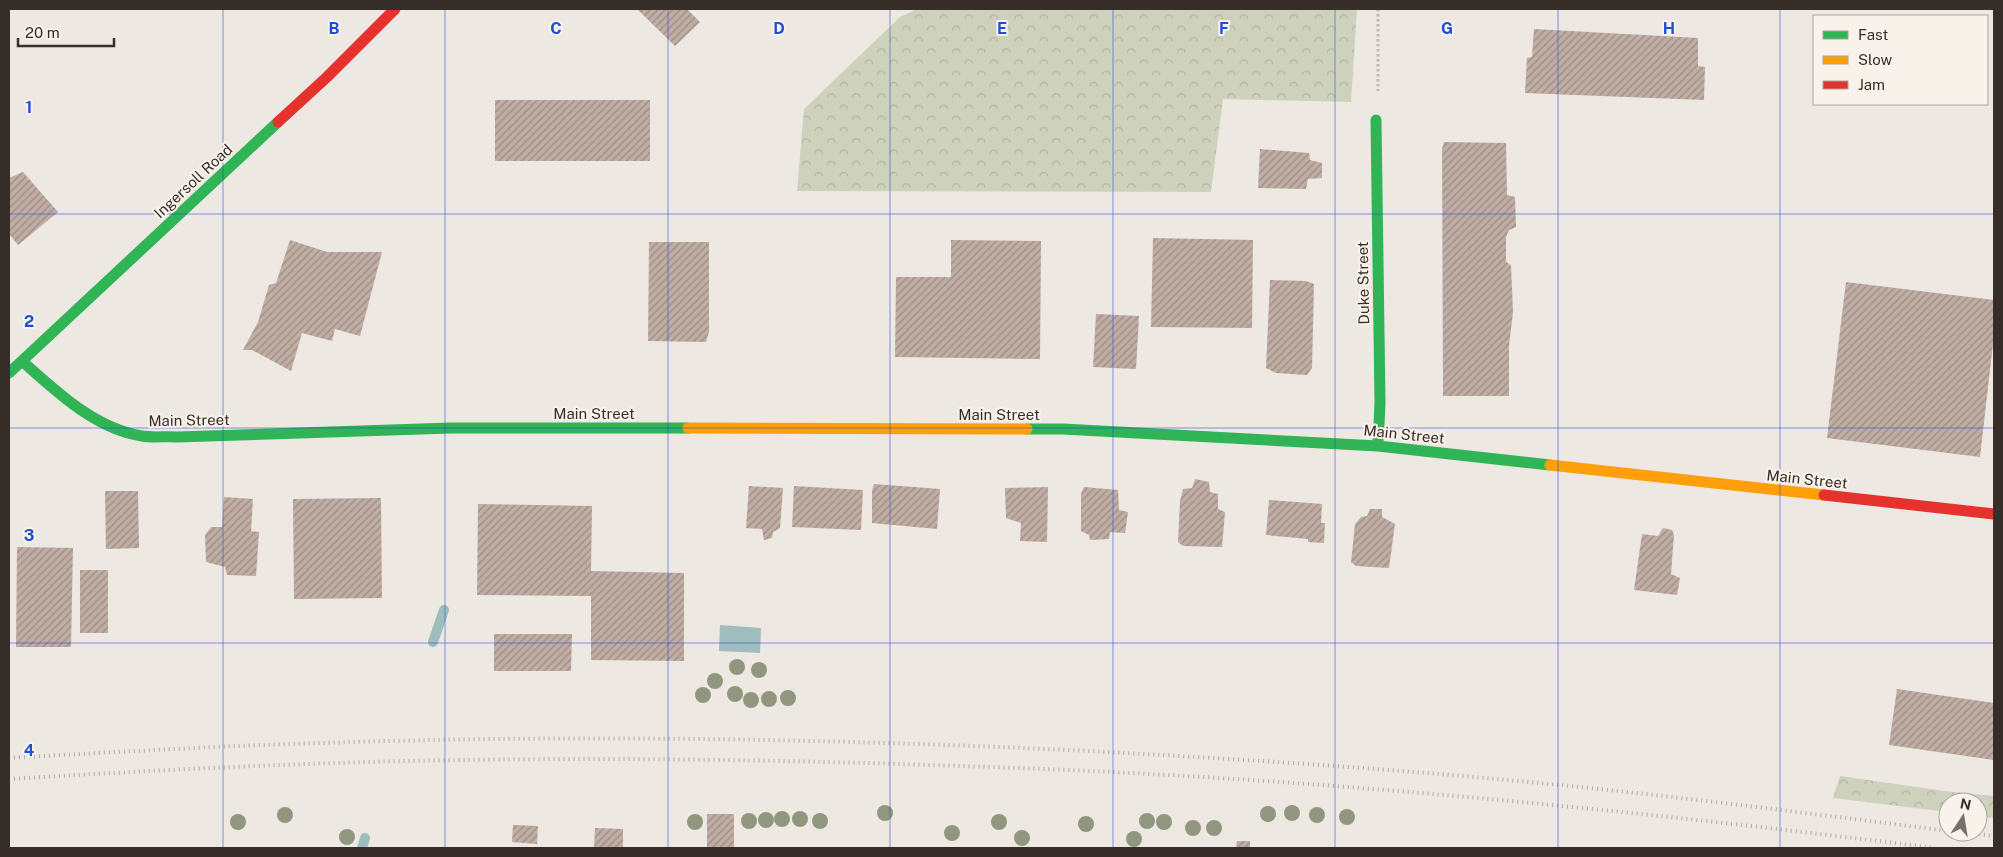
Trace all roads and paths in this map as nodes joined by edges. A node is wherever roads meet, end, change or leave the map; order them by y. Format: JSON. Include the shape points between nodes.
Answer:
{"nodes":[{"id":1,"x":395,"y":9,"type":"edge"},
{"id":2,"x":1378,"y":9,"type":"edge"},
{"id":3,"x":1376,"y":120,"type":"joint"},
{"id":4,"x":22,"y":361,"type":"junction"},
{"id":5,"x":9,"y":373,"type":"edge"},
{"id":6,"x":1378,"y":446,"type":"junction"},
{"id":7,"x":1994,"y":514,"type":"edge"}],
"edges":[{"from":1,"to":4,"type":"main road","name":"Ingersoll Road","via":[[327,77]]},
{"from":2,"to":3,"type":"path"},
{"from":3,"to":6,"type":"main road","name":"Duke Street"},
{"from":4,"to":5,"type":"main road","name":"Ingersoll Road"},
{"from":4,"to":6,"type":"main road","name":"Main Street","via":[[61,396],[105,424],[141,436],[450,428],[1063,429]]},
{"from":6,"to":7,"type":"main road","name":"Main Street"}]}
